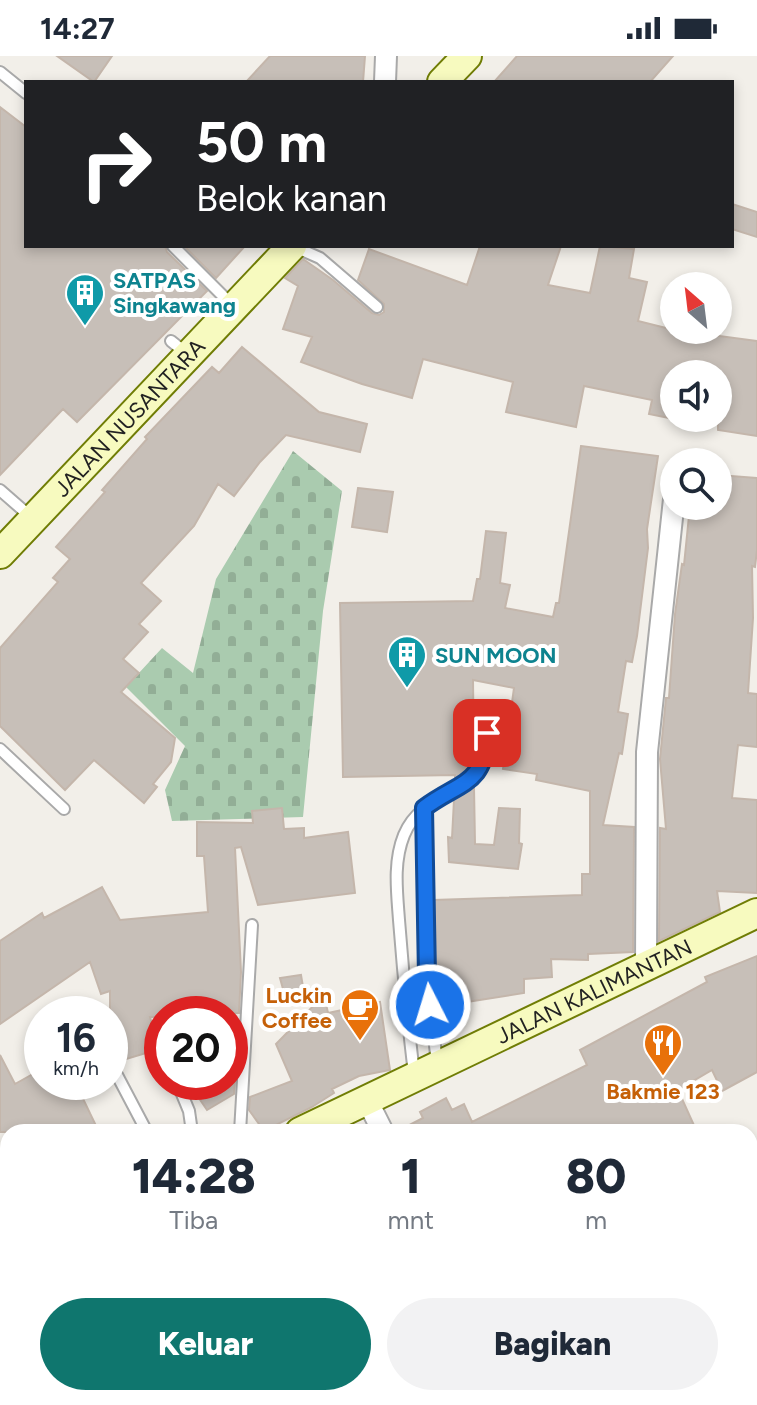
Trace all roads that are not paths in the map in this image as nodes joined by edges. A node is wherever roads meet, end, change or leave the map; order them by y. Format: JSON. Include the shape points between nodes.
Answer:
{"nodes":[{"id":1,"x":386,"y":56,"type":"edge"},
{"id":2,"x":467,"y":56,"type":"edge"},
{"id":3,"x":0,"y":72,"type":"edge"},
{"id":4,"x":385,"y":80,"type":"edge"},
{"id":5,"x":444,"y":80,"type":"edge"},
{"id":6,"x":24,"y":91,"type":"edge"},
{"id":7,"x":175,"y":248,"type":"edge"},
{"id":8,"x":291,"y":248,"type":"edge"},
{"id":9,"x":298,"y":248,"type":"edge"},
{"id":10,"x":233,"y":307,"type":"junction"},
{"id":11,"x":377,"y":307,"type":"dead end"},
{"id":12,"x":0,"y":490,"type":"edge"},
{"id":13,"x":33,"y":519,"type":"junction"},
{"id":14,"x":672,"y":520,"type":"edge"},
{"id":15,"x":0,"y":554,"type":"edge"},
{"id":16,"x":488,"y":713,"type":"dead end"},
{"id":17,"x":0,"y":749,"type":"edge"},
{"id":18,"x":424,"y":808,"type":"junction"},
{"id":19,"x":64,"y":809,"type":"dead end"},
{"id":20,"x":757,"y":913,"type":"edge"},
{"id":21,"x":252,"y":925,"type":"dead end"},
{"id":22,"x":646,"y":965,"type":"junction"},
{"id":23,"x":426,"y":1071,"type":"junction"},
{"id":24,"x":128,"y":1096,"type":"edge"},
{"id":25,"x":184,"y":1100,"type":"edge"},
{"id":26,"x":367,"y":1100,"type":"junction"},
{"id":27,"x":143,"y":1124,"type":"edge"},
{"id":28,"x":191,"y":1124,"type":"edge"},
{"id":29,"x":240,"y":1124,"type":"edge"},
{"id":30,"x":317,"y":1124,"type":"edge"},
{"id":31,"x":379,"y":1124,"type":"edge"}],
"edges":[{"from":1,"to":4,"type":"street"},
{"from":2,"to":5,"type":"main road"},
{"from":3,"to":6,"type":"lane"},
{"from":7,"to":10,"type":"lane"},
{"from":8,"to":10,"type":"main road","name":"JALAN NUSANTARA"},
{"from":9,"to":11,"type":"lane","via":[[320,258]]},
{"from":10,"to":13,"type":"main road","name":"JALAN NUSANTARA","via":[[180,348]]},
{"from":12,"to":13,"type":"lane"},
{"from":13,"to":15,"type":"main road","name":"JALAN NUSANTARA"},
{"from":14,"to":22,"type":"street","via":[[647,752]]},
{"from":16,"to":18,"type":"lane","via":[[480,769],[472,780]]},
{"from":17,"to":19,"type":"lane"},
{"from":18,"to":23,"type":"lane"},
{"from":18,"to":23,"type":"lane","via":[[404,833],[396,874]]},
{"from":20,"to":22,"type":"main road","name":"JALAN KALIMANTAN"},
{"from":21,"to":29,"type":"lane"},
{"from":22,"to":23,"type":"main road","name":"JALAN KALIMANTAN"},
{"from":23,"to":26,"type":"main road","name":"JALAN KALIMANTAN"},
{"from":24,"to":27,"type":"lane"},
{"from":25,"to":28,"type":"lane"},
{"from":26,"to":30,"type":"main road","name":"JALAN KALIMANTAN"},
{"from":26,"to":31,"type":"street"}]}
